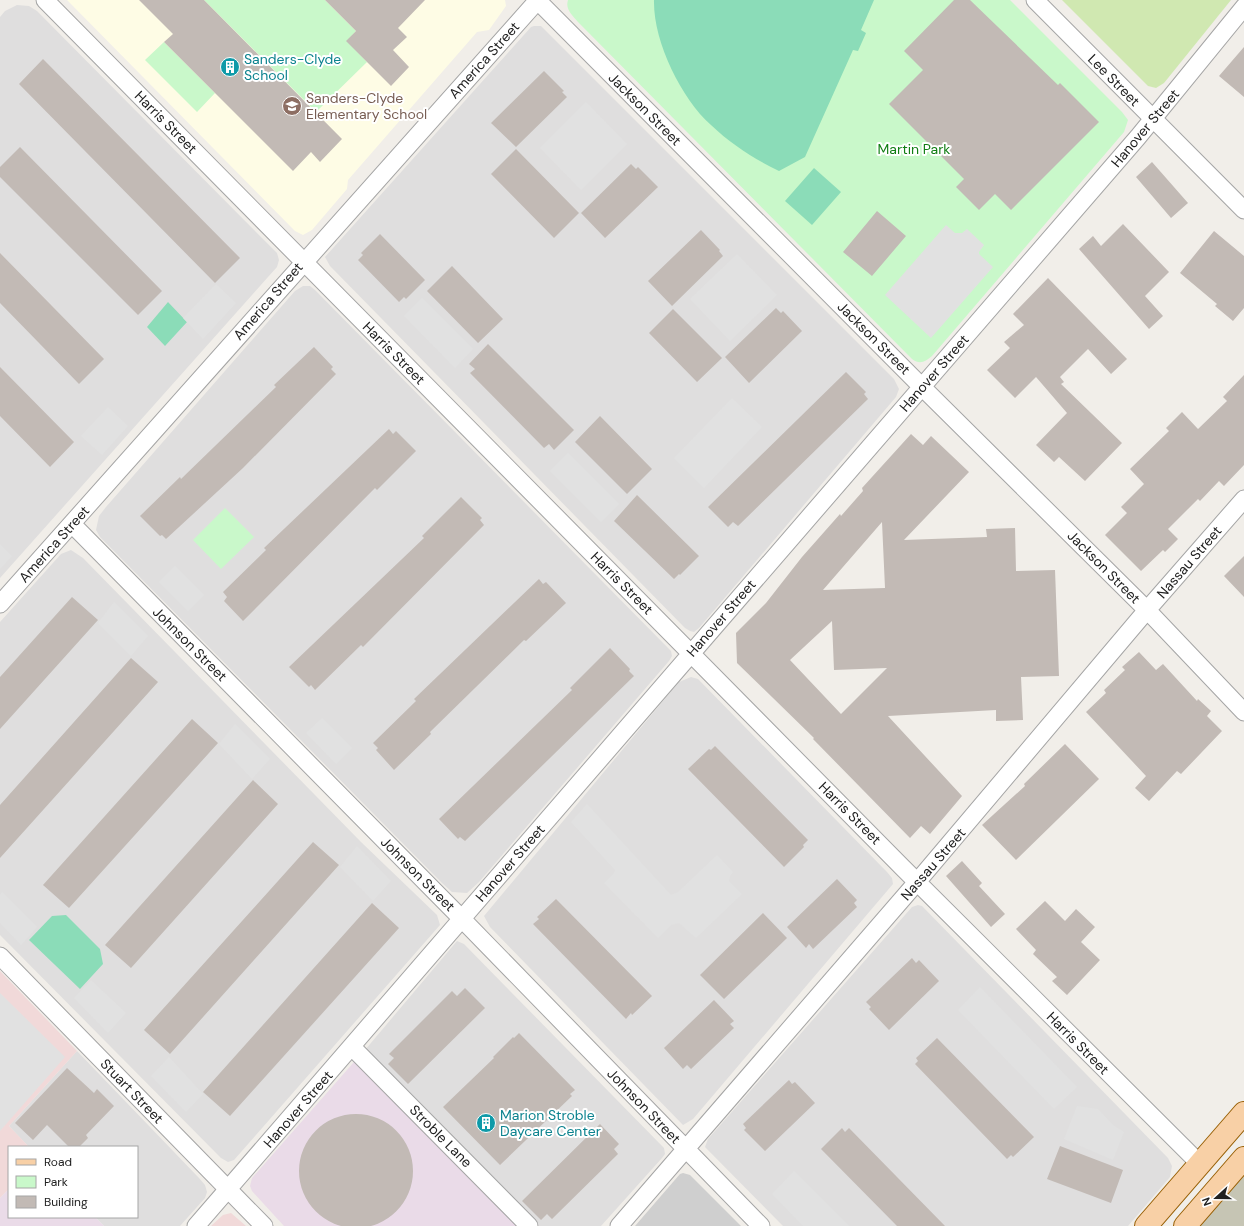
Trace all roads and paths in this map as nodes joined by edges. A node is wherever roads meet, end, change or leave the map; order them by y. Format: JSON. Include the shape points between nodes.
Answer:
{"nodes":[{"id":1,"x":45,"y":0,"type":"edge"},
{"id":2,"x":537,"y":0,"type":"edge"},
{"id":3,"x":1035,"y":0,"type":"edge"},
{"id":4,"x":1244,"y":7,"type":"edge"},
{"id":5,"x":1153,"y":119,"type":"junction"},
{"id":6,"x":1244,"y":210,"type":"edge"},
{"id":7,"x":304,"y":261,"type":"junction"},
{"id":8,"x":922,"y":387,"type":"junction"},
{"id":9,"x":1244,"y":499,"type":"edge"},
{"id":10,"x":72,"y":524,"type":"junction"},
{"id":11,"x":0,"y":604,"type":"edge"},
{"id":12,"x":1147,"y":610,"type":"junction"},
{"id":13,"x":691,"y":652,"type":"junction"},
{"id":14,"x":1244,"y":712,"type":"edge"},
{"id":15,"x":917,"y":882,"type":"junction"},
{"id":16,"x":462,"y":919,"type":"junction"},
{"id":17,"x":0,"y":956,"type":"edge"},
{"id":18,"x":352,"y":1047,"type":"junction"},
{"id":19,"x":1244,"y":1113,"type":"edge"},
{"id":20,"x":685,"y":1149,"type":"junction"},
{"id":21,"x":1244,"y":1158,"type":"edge"},
{"id":22,"x":1200,"y":1164,"type":"junction"},
{"id":23,"x":228,"y":1189,"type":"junction"},
{"id":24,"x":196,"y":1226,"type":"edge"},
{"id":25,"x":264,"y":1226,"type":"edge"},
{"id":26,"x":529,"y":1226,"type":"edge"},
{"id":27,"x":619,"y":1226,"type":"edge"},
{"id":28,"x":761,"y":1226,"type":"edge"},
{"id":29,"x":1146,"y":1226,"type":"edge"},
{"id":30,"x":1185,"y":1226,"type":"edge"}],
"edges":[{"from":1,"to":7,"type":"street","name":"Harris Street"},
{"from":2,"to":7,"type":"street","name":"America Street"},
{"from":2,"to":8,"type":"street","name":"Jackson Street"},
{"from":3,"to":5,"type":"street","name":"Lee Street"},
{"from":4,"to":5,"type":"street","name":"Hanover Street"},
{"from":5,"to":6,"type":"street","name":"Lee Street"},
{"from":5,"to":8,"type":"street","name":"Hanover Street"},
{"from":7,"to":10,"type":"street","name":"America Street"},
{"from":7,"to":13,"type":"street","name":"Harris Street"},
{"from":8,"to":12,"type":"street","name":"Jackson Street"},
{"from":8,"to":13,"type":"street","name":"Hanover Street"},
{"from":9,"to":12,"type":"street","name":"Nassau Street"},
{"from":10,"to":11,"type":"street","name":"America Street"},
{"from":10,"to":16,"type":"street","name":"Johnson Street"},
{"from":12,"to":14,"type":"street","name":"Jackson Street"},
{"from":12,"to":15,"type":"street","name":"Nassau Street"},
{"from":13,"to":15,"type":"street","name":"Harris Street"},
{"from":13,"to":16,"type":"street","name":"Hanover Street"},
{"from":15,"to":20,"type":"street","name":"Nassau Street"},
{"from":15,"to":22,"type":"street","name":"Harris Street"},
{"from":16,"to":18,"type":"street","name":"Hanover Street"},
{"from":16,"to":20,"type":"street","name":"Johnson Street"},
{"from":17,"to":23,"type":"street","name":"Stuart Street"},
{"from":18,"to":23,"type":"street","name":"Hanover Street"},
{"from":18,"to":26,"type":"street","name":"Stroble Lane"},
{"from":19,"to":22,"type":"main road"},
{"from":20,"to":27,"type":"street","name":"Nassau Street"},
{"from":20,"to":28,"type":"street","name":"Johnson Street"},
{"from":21,"to":30,"type":"main road"},
{"from":22,"to":29,"type":"main road"},
{"from":23,"to":24,"type":"street","name":"Hanover Street"},
{"from":23,"to":25,"type":"street","name":"Stuart Street"}]}
